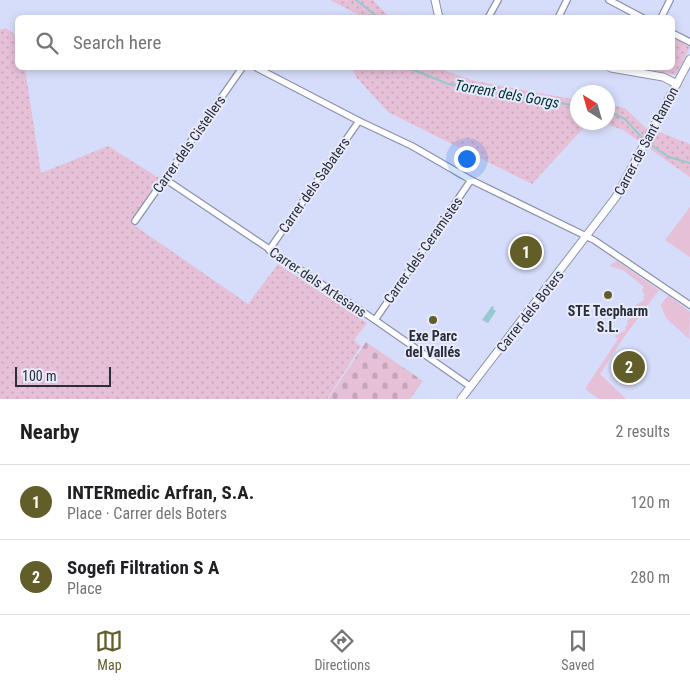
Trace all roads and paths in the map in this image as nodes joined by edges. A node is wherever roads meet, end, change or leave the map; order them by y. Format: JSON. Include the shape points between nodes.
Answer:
{"nodes":[{"id":1,"x":435,"y":0,"type":"edge"},
{"id":2,"x":498,"y":0,"type":"edge"},
{"id":3,"x":567,"y":0,"type":"edge"},
{"id":4,"x":610,"y":0,"type":"edge"},
{"id":5,"x":670,"y":0,"type":"edge"},
{"id":6,"x":438,"y":15,"type":"edge"},
{"id":7,"x":490,"y":15,"type":"edge"},
{"id":8,"x":560,"y":15,"type":"edge"},
{"id":9,"x":638,"y":15,"type":"edge"},
{"id":10,"x":662,"y":15,"type":"edge"},
{"id":11,"x":675,"y":34,"type":"edge"},
{"id":12,"x":690,"y":42,"type":"edge"},
{"id":13,"x":690,"y":59,"type":"edge"},
{"id":14,"x":241,"y":70,"type":"edge"},
{"id":15,"x":261,"y":70,"type":"edge"},
{"id":16,"x":622,"y":70,"type":"edge"},
{"id":17,"x":687,"y":72,"type":"edge"},
{"id":18,"x":675,"y":83,"type":"junction"},
{"id":19,"x":359,"y":120,"type":"junction"},
{"id":20,"x":165,"y":179,"type":"junction"},
{"id":21,"x":471,"y":180,"type":"junction"},
{"id":22,"x":136,"y":221,"type":"dead end"},
{"id":23,"x":598,"y":222,"type":"joint"},
{"id":24,"x":587,"y":236,"type":"junction"},
{"id":25,"x":269,"y":250,"type":"junction"},
{"id":26,"x":690,"y":305,"type":"edge"},
{"id":27,"x":375,"y":320,"type":"junction"},
{"id":28,"x":471,"y":387,"type":"junction"},
{"id":29,"x":461,"y":399,"type":"edge"}],
"edges":[{"from":1,"to":6,"type":"street"},
{"from":2,"to":7,"type":"street"},
{"from":3,"to":8,"type":"street"},
{"from":4,"to":9,"type":"street"},
{"from":5,"to":10,"type":"street"},
{"from":11,"to":12,"type":"street"},
{"from":13,"to":17,"type":"street","name":"Carrer de Sant Ramon"},
{"from":14,"to":20,"type":"street","name":"Carrer dels Cistellers"},
{"from":15,"to":19,"type":"street"},
{"from":16,"to":18,"type":"street","via":[[662,77]]},
{"from":17,"to":18,"type":"street","name":"Carrer de Sant Ramon"},
{"from":18,"to":23,"type":"street","name":"Carrer de Sant Ramon","via":[[645,145]]},
{"from":19,"to":21,"type":"street"},
{"from":19,"to":25,"type":"street","name":"Carrer dels Sabaters"},
{"from":20,"to":22,"type":"street","name":"Carrer dels Cistellers"},
{"from":20,"to":25,"type":"street","name":"Carrer dels Artesans"},
{"from":21,"to":24,"type":"street"},
{"from":21,"to":27,"type":"street","name":"Carrer dels Ceramistes"},
{"from":23,"to":24,"type":"street","name":"Carrer dels Boters"},
{"from":24,"to":26,"type":"street"},
{"from":24,"to":28,"type":"street","name":"Carrer dels Boters"},
{"from":25,"to":27,"type":"street","name":"Carrer dels Artesans"},
{"from":27,"to":28,"type":"street","name":"Carrer dels Artesans"},
{"from":28,"to":29,"type":"street","name":"Carrer dels Boters"}]}
